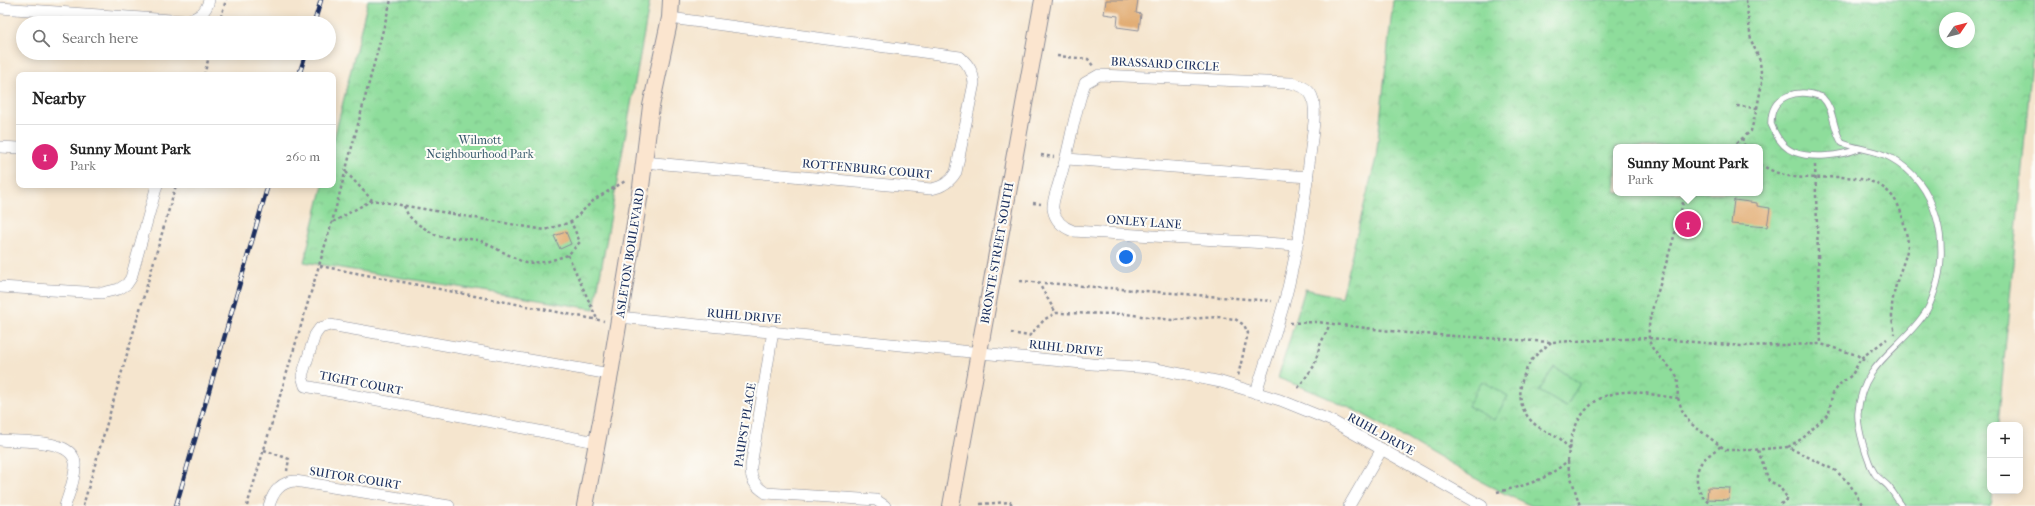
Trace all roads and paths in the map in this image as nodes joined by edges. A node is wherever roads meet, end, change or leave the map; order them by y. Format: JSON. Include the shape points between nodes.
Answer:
{"nodes":[{"id":1,"x":210,"y":0,"type":"edge"},
{"id":2,"x":226,"y":0,"type":"edge"},
{"id":3,"x":391,"y":0,"type":"edge"},
{"id":4,"x":671,"y":0,"type":"edge"},
{"id":5,"x":1043,"y":0,"type":"edge"},
{"id":6,"x":1746,"y":0,"type":"edge"},
{"id":7,"x":0,"y":8,"type":"edge"},
{"id":8,"x":114,"y":16,"type":"edge"},
{"id":9,"x":199,"y":16,"type":"edge"},
{"id":10,"x":221,"y":16,"type":"edge"},
{"id":11,"x":670,"y":18,"type":"junction"},
{"id":12,"x":1057,"y":56,"type":"dead end"},
{"id":13,"x":208,"y":60,"type":"edge"},
{"id":14,"x":205,"y":72,"type":"edge"},
{"id":15,"x":1099,"y":74,"type":"junction"},
{"id":16,"x":1738,"y":106,"type":"dead end"},
{"id":17,"x":1757,"y":108,"type":"junction"},
{"id":18,"x":1742,"y":138,"type":"junction"},
{"id":19,"x":1735,"y":144,"type":"edge"},
{"id":20,"x":1744,"y":144,"type":"edge"},
{"id":21,"x":0,"y":147,"type":"edge"},
{"id":22,"x":16,"y":148,"type":"edge"},
{"id":23,"x":1858,"y":149,"type":"junction"},
{"id":24,"x":1815,"y":155,"type":"junction"},
{"id":25,"x":1067,"y":159,"type":"junction"},
{"id":26,"x":644,"y":166,"type":"junction"},
{"id":27,"x":1763,"y":166,"type":"edge"},
{"id":28,"x":346,"y":172,"type":"junction"},
{"id":29,"x":1308,"y":177,"type":"junction"},
{"id":30,"x":1815,"y":179,"type":"junction"},
{"id":31,"x":156,"y":188,"type":"edge"},
{"id":32,"x":175,"y":188,"type":"edge"},
{"id":33,"x":1684,"y":196,"type":"edge"},
{"id":34,"x":372,"y":200,"type":"junction"},
{"id":35,"x":404,"y":205,"type":"junction"},
{"id":36,"x":332,"y":222,"type":"junction"},
{"id":37,"x":571,"y":222,"type":"junction"},
{"id":38,"x":1297,"y":245,"type":"junction"},
{"id":39,"x":568,"y":255,"type":"junction"},
{"id":40,"x":320,"y":266,"type":"junction"},
{"id":41,"x":1020,"y":281,"type":"dead end"},
{"id":42,"x":1038,"y":282,"type":"junction"},
{"id":43,"x":0,"y":287,"type":"edge"},
{"id":44,"x":1283,"y":303,"type":"junction"},
{"id":45,"x":1056,"y":313,"type":"junction"},
{"id":46,"x":598,"y":319,"type":"junction"},
{"id":47,"x":619,"y":321,"type":"junction"},
{"id":48,"x":1278,"y":321,"type":"junction"},
{"id":49,"x":1330,"y":324,"type":"junction"},
{"id":50,"x":774,"y":331,"type":"junction"},
{"id":51,"x":1011,"y":333,"type":"dead end"},
{"id":52,"x":1649,"y":338,"type":"junction"},
{"id":53,"x":1552,"y":342,"type":"junction"},
{"id":54,"x":1821,"y":344,"type":"junction"},
{"id":55,"x":979,"y":352,"type":"junction"},
{"id":56,"x":1861,"y":358,"type":"junction"},
{"id":57,"x":1874,"y":367,"type":"junction"},
{"id":58,"x":610,"y":374,"type":"junction"},
{"id":59,"x":1235,"y":386,"type":"junction"},
{"id":60,"x":1298,"y":388,"type":"dead end"},
{"id":61,"x":1256,"y":393,"type":"junction"},
{"id":62,"x":1678,"y":398,"type":"junction"},
{"id":63,"x":0,"y":440,"type":"edge"},
{"id":64,"x":596,"y":442,"type":"junction"},
{"id":65,"x":1721,"y":446,"type":"junction"},
{"id":66,"x":1788,"y":447,"type":"junction"},
{"id":67,"x":264,"y":449,"type":"junction"},
{"id":68,"x":1382,"y":449,"type":"junction"},
{"id":69,"x":1569,"y":449,"type":"junction"},
{"id":70,"x":1758,"y":450,"type":"junction"},
{"id":71,"x":1568,"y":460,"type":"junction"},
{"id":72,"x":285,"y":484,"type":"junction"},
{"id":73,"x":1497,"y":492,"type":"dead end"},
{"id":74,"x":980,"y":504,"type":"dead end"},
{"id":75,"x":65,"y":506,"type":"edge"},
{"id":76,"x":83,"y":506,"type":"edge"},
{"id":77,"x":247,"y":506,"type":"edge"},
{"id":78,"x":269,"y":506,"type":"edge"},
{"id":79,"x":449,"y":506,"type":"edge"},
{"id":80,"x":585,"y":506,"type":"edge"},
{"id":81,"x":885,"y":506,"type":"edge"},
{"id":82,"x":951,"y":506,"type":"edge"},
{"id":83,"x":1013,"y":506,"type":"edge"},
{"id":84,"x":1349,"y":506,"type":"edge"},
{"id":85,"x":1482,"y":506,"type":"edge"},
{"id":86,"x":1580,"y":506,"type":"edge"},
{"id":87,"x":1713,"y":506,"type":"edge"},
{"id":88,"x":1778,"y":506,"type":"edge"},
{"id":89,"x":1863,"y":506,"type":"edge"},
{"id":90,"x":1902,"y":506,"type":"edge"}],
"edges":[{"from":1,"to":9,"type":"street"},
{"from":2,"to":10,"type":"path"},
{"from":3,"to":28,"type":"path"},
{"from":4,"to":11,"type":"main road","name":"ASLETON BOULEVARD"},
{"from":5,"to":55,"type":"main road","name":"BRONTE STREET SOUTH"},
{"from":6,"to":17,"type":"path","via":[[1751,40],[1760,61],[1762,83]]},
{"from":7,"to":8,"type":"street"},
{"from":11,"to":26,"type":"main road","name":"ASLETON BOULEVARD","via":[[651,106]]},
{"from":11,"to":26,"type":"street","name":"ROTTENBURG COURT","via":[[960,57],[973,73],[974,83],[956,172],[938,188]]},
{"from":12,"to":15,"type":"path","via":[[1088,59]]},
{"from":13,"to":14,"type":"path"},
{"from":15,"to":25,"type":"street","name":"BRASSARD CIRCLE","via":[[1085,83]]},
{"from":15,"to":29,"type":"street","name":"BRASSARD CIRCLE","via":[[1302,85],[1312,94],[1315,108]]},
{"from":16,"to":17,"type":"path"},
{"from":17,"to":18,"type":"path","via":[[1751,131]]},
{"from":18,"to":19,"type":"path"},
{"from":18,"to":20,"type":"path"},
{"from":21,"to":22,"type":"street"},
{"from":23,"to":24,"type":"lane","via":[[1843,155]]},
{"from":23,"to":24,"type":"lane","via":[[1842,144],[1835,134],[1831,110],[1822,96],[1807,93],[1786,96],[1777,102],[1770,116],[1775,133],[1793,152]]},
{"from":23,"to":57,"type":"lane","via":[[1890,157],[1921,185],[1933,206],[1942,252],[1941,269],[1928,309],[1909,334]]},
{"from":24,"to":30,"type":"path"},
{"from":25,"to":29,"type":"street"},
{"from":25,"to":38,"type":"street","name":"ONLEY LANE","via":[[1053,208],[1064,228],[1073,231]]},
{"from":26,"to":37,"type":"path","via":[[595,199]]},
{"from":26,"to":47,"type":"main road","name":"ASLETON BOULEVARD"},
{"from":27,"to":30,"type":"path","via":[[1779,174]]},
{"from":28,"to":34,"type":"path"},
{"from":28,"to":36,"type":"path"},
{"from":29,"to":38,"type":"street","name":"BRASSARD CIRCLE"},
{"from":30,"to":54,"type":"path"},
{"from":30,"to":56,"type":"path","via":[[1836,177],[1868,180],[1897,200],[1903,215],[1908,243],[1895,288],[1892,314],[1894,333]]},
{"from":31,"to":43,"type":"street","via":[[131,278],[119,290],[102,294]]},
{"from":32,"to":76,"type":"path"},
{"from":33,"to":52,"type":"path","via":[[1677,230],[1667,254],[1651,314]]},
{"from":34,"to":35,"type":"path"},
{"from":34,"to":36,"type":"path"},
{"from":35,"to":37,"type":"path","via":[[545,230]]},
{"from":35,"to":39,"type":"path","via":[[408,215],[416,223],[437,236],[479,240],[525,262],[546,262]]},
{"from":36,"to":40,"type":"path"},
{"from":37,"to":39,"type":"path","via":[[580,242]]},
{"from":38,"to":44,"type":"street","name":"BRASSARD CIRCLE"},
{"from":39,"to":46,"type":"path"},
{"from":40,"to":46,"type":"path"},
{"from":40,"to":67,"type":"path"},
{"from":41,"to":42,"type":"path"},
{"from":42,"to":44,"type":"path"},
{"from":42,"to":45,"type":"path"},
{"from":44,"to":48,"type":"street","name":"BRASSARD CIRCLE"},
{"from":45,"to":51,"type":"path","via":[[1045,319],[1029,336]]},
{"from":45,"to":59,"type":"path","via":[[1126,314],[1172,320],[1218,317],[1235,319],[1248,333]]},
{"from":46,"to":47,"type":"path"},
{"from":47,"to":50,"type":"street","name":"RUHL DRIVE"},
{"from":47,"to":58,"type":"main road","name":"ASLETON BOULEVARD"},
{"from":48,"to":49,"type":"path"},
{"from":48,"to":61,"type":"street","name":"BRASSARD CIRCLE"},
{"from":49,"to":53,"type":"path","via":[[1407,333]]},
{"from":49,"to":60,"type":"path","via":[[1314,366]]},
{"from":50,"to":55,"type":"street","name":"RUHL DRIVE"},
{"from":50,"to":81,"type":"street","name":"PAUPST PLACE","via":[[751,466],[750,474],[754,482],[766,493],[876,500]]},
{"from":52,"to":53,"type":"path"},
{"from":52,"to":54,"type":"path","via":[[1741,346]]},
{"from":52,"to":62,"type":"path","via":[[1653,351],[1677,378]]},
{"from":53,"to":69,"type":"path","via":[[1532,361],[1520,388],[1520,400],[1528,416],[1540,428],[1558,435]]},
{"from":54,"to":56,"type":"path"},
{"from":55,"to":59,"type":"street","name":"RUHL DRIVE","via":[[1151,368]]},
{"from":55,"to":82,"type":"main road","name":"BRONTE STREET SOUTH"},
{"from":56,"to":57,"type":"path"},
{"from":56,"to":66,"type":"path","via":[[1852,375],[1840,384],[1832,395],[1829,413],[1803,438]]},
{"from":57,"to":90,"type":"lane","via":[[1860,401],[1858,415],[1862,440],[1875,474]]},
{"from":58,"to":64,"type":"main road","name":"ASLETON BOULEVARD"},
{"from":58,"to":64,"type":"street","name":"TIGHT COURT","via":[[330,325],[320,328],[315,335],[302,376],[305,386]]},
{"from":59,"to":61,"type":"street","name":"RUHL DRIVE"},
{"from":61,"to":68,"type":"street","name":"RUHL DRIVE","via":[[1303,408]]},
{"from":62,"to":65,"type":"path","via":[[1690,423]]},
{"from":62,"to":69,"type":"path","via":[[1634,392],[1595,400],[1580,415]]},
{"from":63,"to":75,"type":"street","via":[[61,446],[71,453],[75,470]]},
{"from":64,"to":80,"type":"main road","name":"ASLETON BOULEVARD"},
{"from":65,"to":70,"type":"path","via":[[1726,450]]},
{"from":65,"to":87,"type":"path","via":[[1700,464],[1697,475],[1700,492]]},
{"from":66,"to":70,"type":"path"},
{"from":66,"to":89,"type":"path","via":[[1836,471],[1849,483]]},
{"from":67,"to":72,"type":"path","via":[[289,459]]},
{"from":67,"to":77,"type":"path"},
{"from":68,"to":84,"type":"street"},
{"from":68,"to":85,"type":"street","name":"RUHL DRIVE"},
{"from":69,"to":71,"type":"path"},
{"from":70,"to":88,"type":"path","via":[[1769,481],[1779,486],[1788,499]]},
{"from":71,"to":73,"type":"path","via":[[1540,480]]},
{"from":71,"to":86,"type":"path"},
{"from":72,"to":78,"type":"street","via":[[277,488]]},
{"from":72,"to":79,"type":"street","name":"SUITOR COURT","via":[[295,481]]},
{"from":74,"to":83,"type":"path","via":[[1010,502]]}]}
